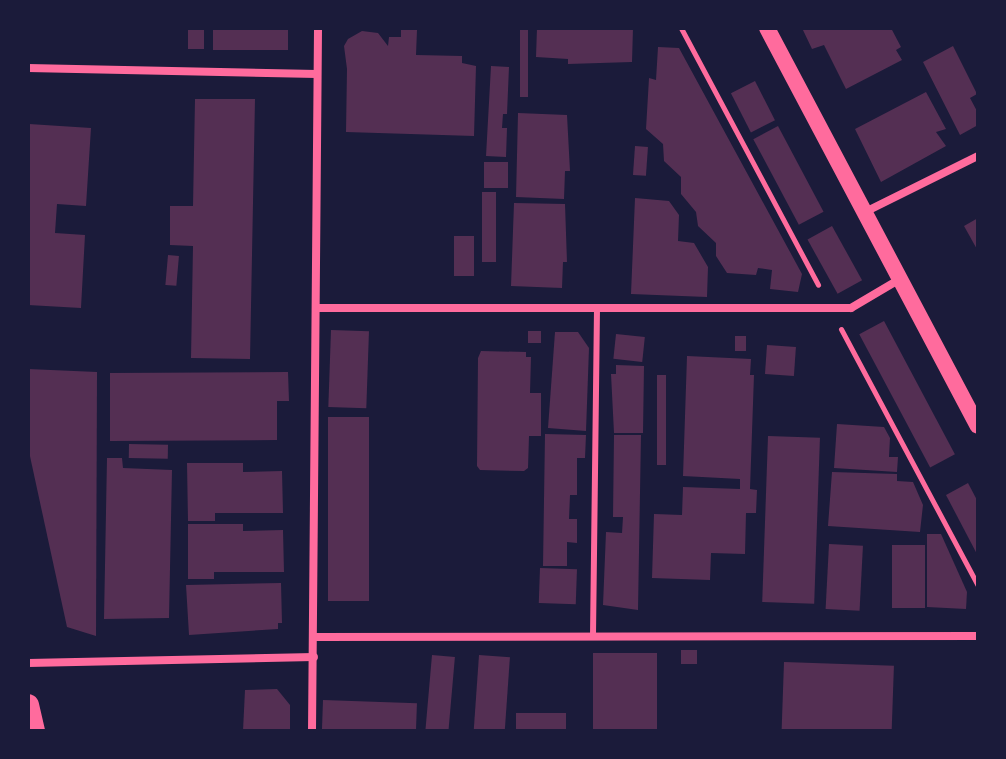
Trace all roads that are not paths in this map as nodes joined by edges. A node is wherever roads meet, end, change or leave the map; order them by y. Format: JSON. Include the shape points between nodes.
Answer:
{"nodes":[{"id":1,"x":318,"y":28,"type":"edge"},
{"id":2,"x":767,"y":28,"type":"edge"},
{"id":3,"x":28,"y":68,"type":"edge"},
{"id":4,"x":317,"y":74,"type":"junction"},
{"id":5,"x":978,"y":156,"type":"edge"},
{"id":6,"x":864,"y":212,"type":"junction"},
{"id":7,"x":900,"y":279,"type":"junction"},
{"id":8,"x":316,"y":308,"type":"junction"},
{"id":9,"x":597,"y":308,"type":"junction"},
{"id":10,"x":978,"y":426,"type":"edge"},
{"id":11,"x":593,"y":636,"type":"junction"},
{"id":12,"x":978,"y":636,"type":"edge"},
{"id":13,"x":315,"y":637,"type":"junction"},
{"id":14,"x":314,"y":657,"type":"junction"},
{"id":15,"x":28,"y":663,"type":"edge"},
{"id":16,"x":28,"y":705,"type":"edge"},
{"id":17,"x":34,"y":731,"type":"edge"},
{"id":18,"x":312,"y":731,"type":"edge"}],
"edges":[{"from":1,"to":4,"type":"street"},
{"from":2,"to":6,"type":"main road"},
{"from":3,"to":4,"type":"street"},
{"from":4,"to":8,"type":"street"},
{"from":5,"to":6,"type":"street"},
{"from":6,"to":7,"type":"main road"},
{"from":7,"to":9,"type":"street","via":[[851,308]]},
{"from":7,"to":10,"type":"main road"},
{"from":8,"to":9,"type":"street"},
{"from":8,"to":13,"type":"street"},
{"from":9,"to":11,"type":"lane"},
{"from":11,"to":12,"type":"street"},
{"from":11,"to":13,"type":"street"},
{"from":13,"to":14,"type":"street"},
{"from":14,"to":15,"type":"street"},
{"from":14,"to":18,"type":"street"},
{"from":16,"to":17,"type":"highway"}]}
